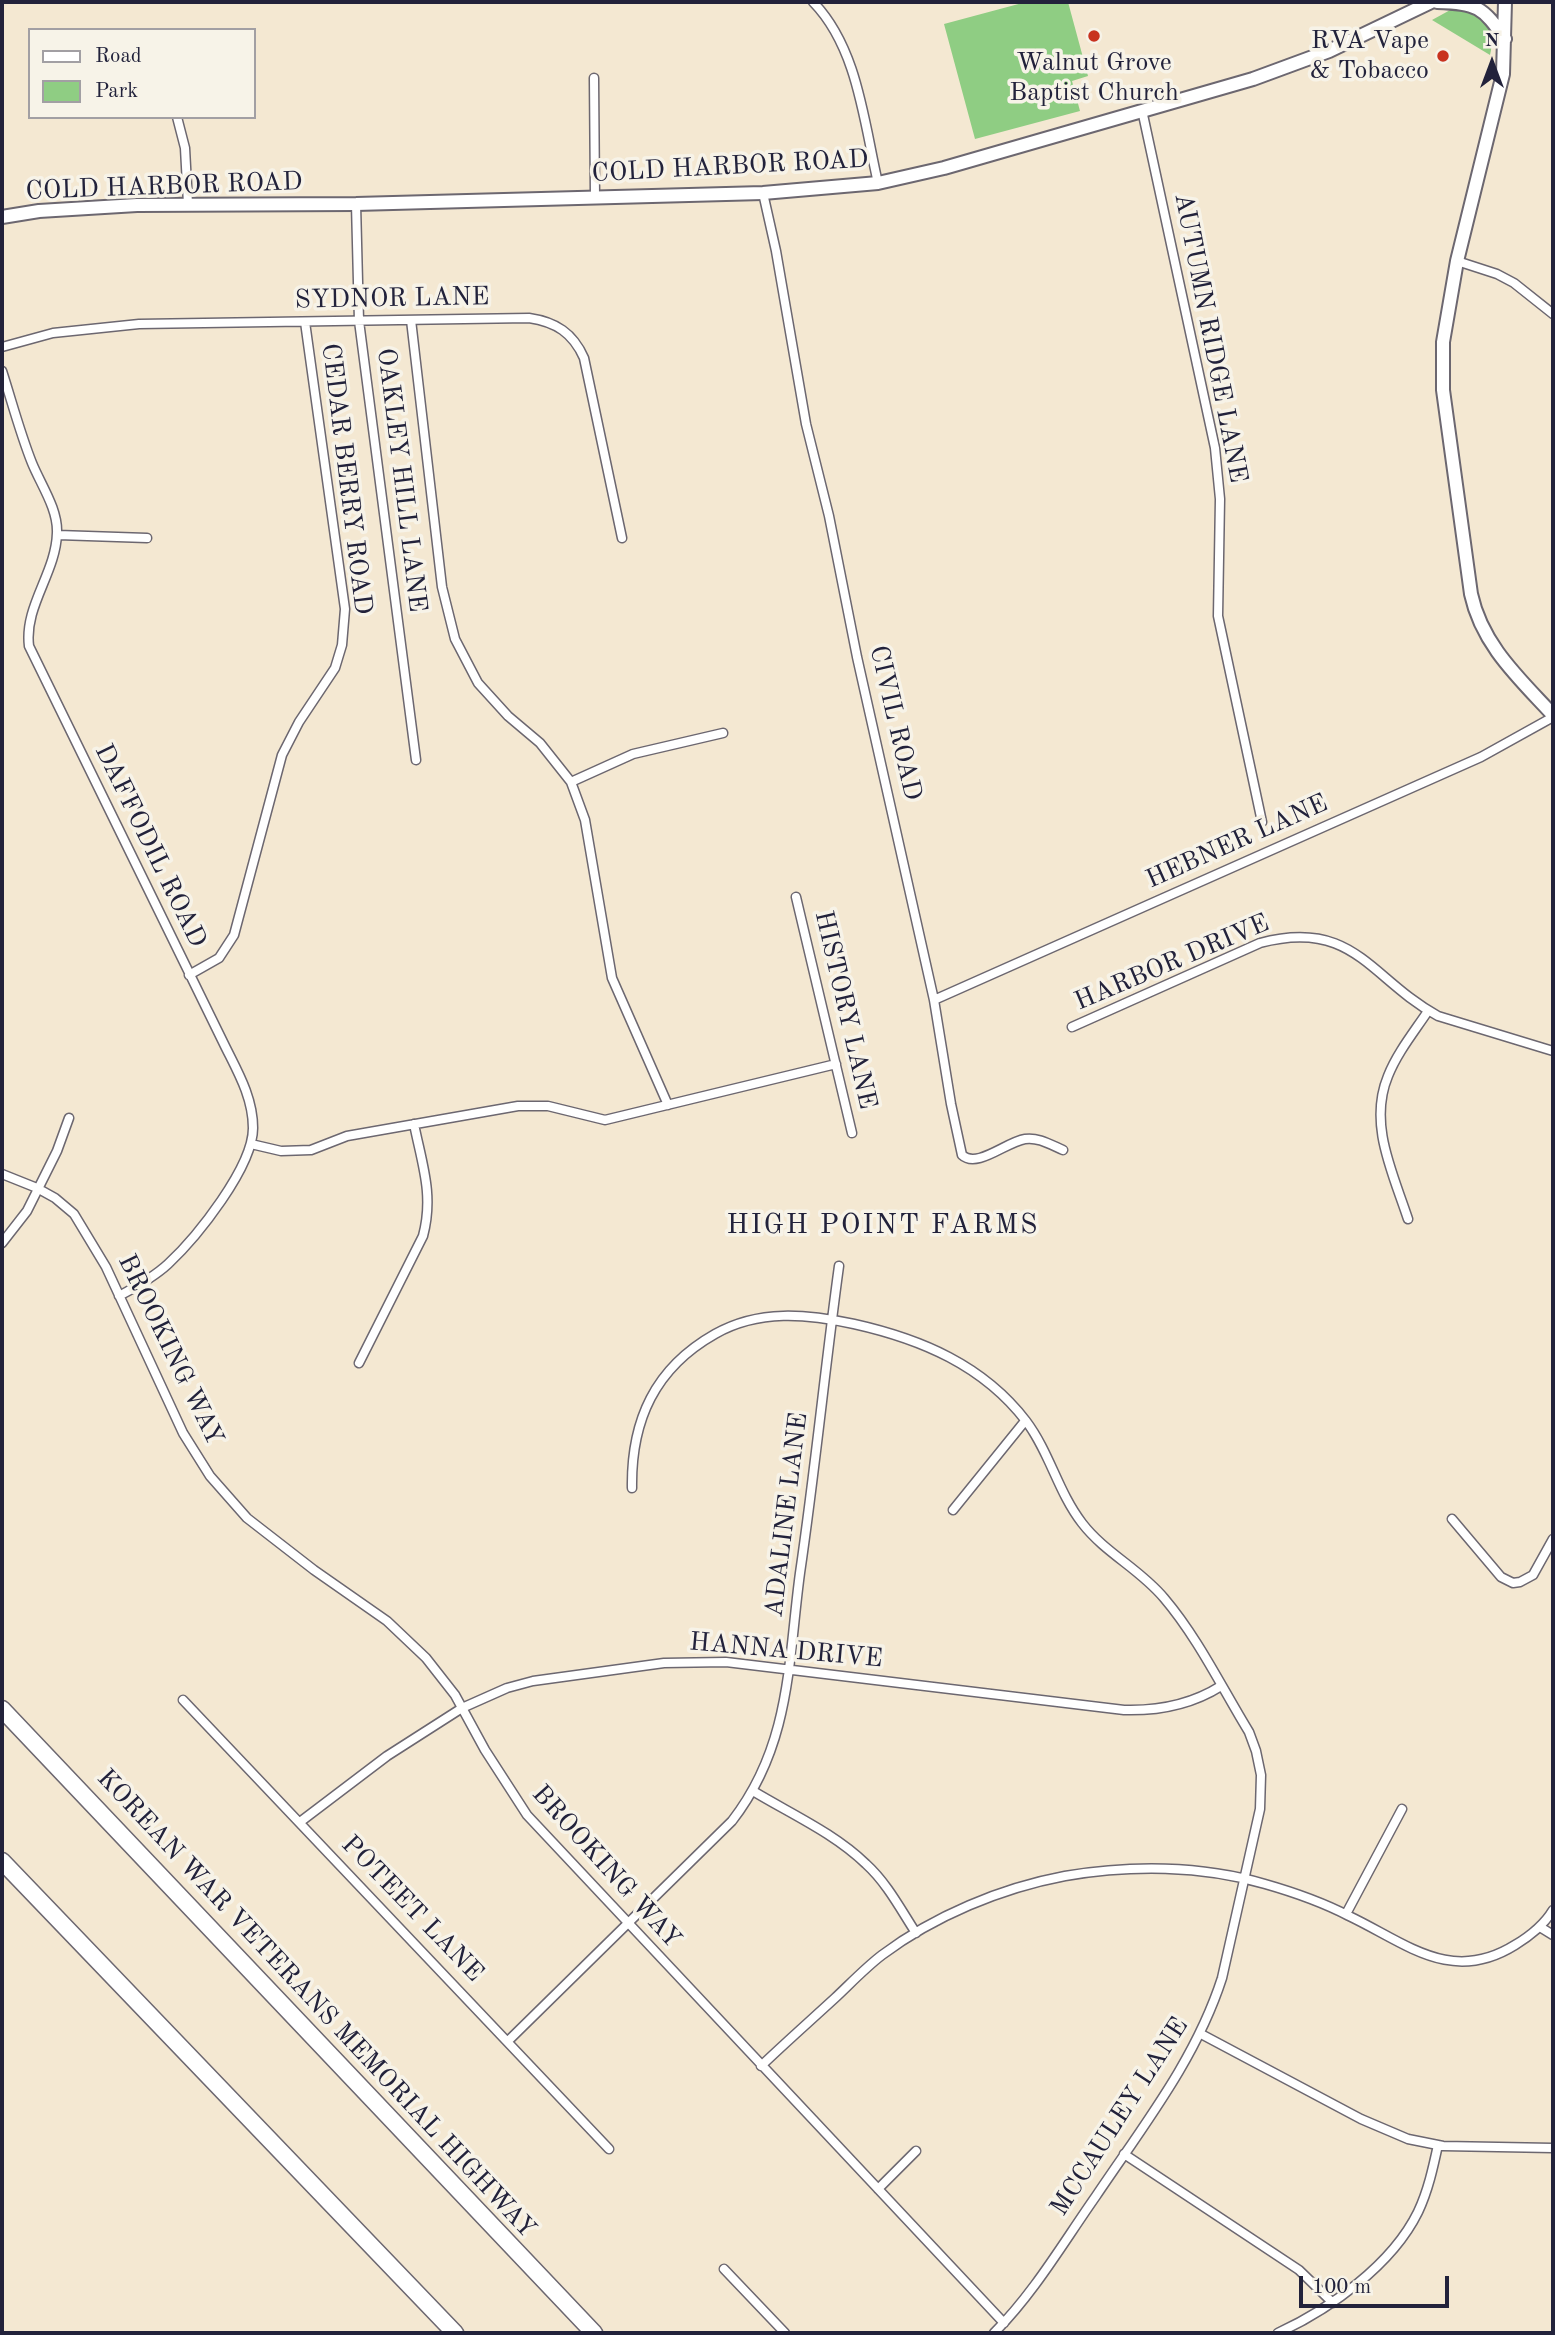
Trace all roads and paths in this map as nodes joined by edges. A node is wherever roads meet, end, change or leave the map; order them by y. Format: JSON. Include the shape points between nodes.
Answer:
{"nodes":[{"id":1,"x":813,"y":2,"type":"edge"},
{"id":2,"x":1431,"y":2,"type":"edge"},
{"id":3,"x":1437,"y":2,"type":"edge"},
{"id":4,"x":1505,"y":2,"type":"edge"},
{"id":5,"x":1505,"y":40,"type":"junction"},
{"id":6,"x":594,"y":78,"type":"dead end"},
{"id":7,"x":1142,"y":110,"type":"junction"},
{"id":8,"x":178,"y":119,"type":"edge"},
{"id":9,"x":878,"y":183,"type":"junction"},
{"id":10,"x":763,"y":193,"type":"junction"},
{"id":11,"x":595,"y":197,"type":"junction"},
{"id":12,"x":188,"y":204,"type":"junction"},
{"id":13,"x":356,"y":204,"type":"junction"},
{"id":14,"x":2,"y":217,"type":"edge"},
{"id":15,"x":1457,"y":261,"type":"junction"},
{"id":16,"x":1553,"y":314,"type":"edge"},
{"id":17,"x":411,"y":320,"type":"junction"},
{"id":18,"x":305,"y":321,"type":"junction"},
{"id":19,"x":359,"y":321,"type":"junction"},
{"id":20,"x":2,"y":346,"type":"edge"},
{"id":21,"x":2,"y":371,"type":"edge"},
{"id":22,"x":58,"y":534,"type":"junction"},
{"id":23,"x":147,"y":538,"type":"dead end"},
{"id":24,"x":622,"y":538,"type":"dead end"},
{"id":25,"x":1553,"y":716,"type":"edge"},
{"id":26,"x":723,"y":733,"type":"dead end"},
{"id":27,"x":416,"y":760,"type":"dead end"},
{"id":28,"x":571,"y":782,"type":"junction"},
{"id":29,"x":1262,"y":822,"type":"dead end"},
{"id":30,"x":796,"y":897,"type":"dead end"},
{"id":31,"x":189,"y":975,"type":"junction"},
{"id":32,"x":934,"y":1000,"type":"junction"},
{"id":33,"x":1428,"y":1011,"type":"junction"},
{"id":34,"x":1072,"y":1027,"type":"dead end"},
{"id":35,"x":1553,"y":1051,"type":"edge"},
{"id":36,"x":836,"y":1065,"type":"junction"},
{"id":37,"x":668,"y":1105,"type":"junction"},
{"id":38,"x":69,"y":1118,"type":"dead end"},
{"id":39,"x":414,"y":1124,"type":"junction"},
{"id":40,"x":852,"y":1133,"type":"dead end"},
{"id":41,"x":251,"y":1144,"type":"junction"},
{"id":42,"x":1063,"y":1150,"type":"dead end"},
{"id":43,"x":2,"y":1174,"type":"edge"},
{"id":44,"x":37,"y":1188,"type":"junction"},
{"id":45,"x":1408,"y":1219,"type":"dead end"},
{"id":46,"x":2,"y":1243,"type":"edge"},
{"id":47,"x":839,"y":1266,"type":"dead end"},
{"id":48,"x":118,"y":1296,"type":"junction"},
{"id":49,"x":832,"y":1319,"type":"junction"},
{"id":50,"x":359,"y":1363,"type":"dead end"},
{"id":51,"x":1025,"y":1421,"type":"junction"},
{"id":52,"x":632,"y":1488,"type":"dead end"},
{"id":53,"x":953,"y":1510,"type":"dead end"},
{"id":54,"x":1452,"y":1519,"type":"dead end"},
{"id":55,"x":1553,"y":1539,"type":"edge"},
{"id":56,"x":790,"y":1669,"type":"junction"},
{"id":57,"x":1221,"y":1686,"type":"junction"},
{"id":58,"x":183,"y":1700,"type":"dead end"},
{"id":59,"x":462,"y":1708,"type":"junction"},
{"id":60,"x":2,"y":1709,"type":"edge"},
{"id":61,"x":753,"y":1791,"type":"junction"},
{"id":62,"x":1402,"y":1809,"type":"dead end"},
{"id":63,"x":300,"y":1822,"type":"junction"},
{"id":64,"x":2,"y":1861,"type":"edge"},
{"id":65,"x":1245,"y":1879,"type":"junction"},
{"id":66,"x":1553,"y":1910,"type":"edge"},
{"id":67,"x":1346,"y":1914,"type":"junction"},
{"id":68,"x":628,"y":1923,"type":"junction"},
{"id":69,"x":1540,"y":1927,"type":"junction"},
{"id":70,"x":916,"y":1933,"type":"junction"},
{"id":71,"x":1553,"y":1935,"type":"edge"},
{"id":72,"x":1201,"y":2034,"type":"junction"},
{"id":73,"x":508,"y":2041,"type":"junction"},
{"id":74,"x":761,"y":2066,"type":"junction"},
{"id":75,"x":1437,"y":2145,"type":"junction"},
{"id":76,"x":1553,"y":2148,"type":"edge"},
{"id":77,"x":610,"y":2149,"type":"dead end"},
{"id":78,"x":916,"y":2151,"type":"dead end"},
{"id":79,"x":1124,"y":2154,"type":"junction"},
{"id":80,"x":878,"y":2189,"type":"junction"},
{"id":81,"x":724,"y":2269,"type":"dead end"},
{"id":82,"x":1333,"y":2303,"type":"junction"},
{"id":83,"x":1004,"y":2323,"type":"junction"},
{"id":84,"x":455,"y":2333,"type":"edge"},
{"id":85,"x":594,"y":2333,"type":"edge"},
{"id":86,"x":785,"y":2333,"type":"edge"},
{"id":87,"x":993,"y":2333,"type":"edge"},
{"id":88,"x":1278,"y":2333,"type":"edge"}],
"edges":[{"from":1,"to":9,"type":"street","via":[[830,23],[849,61]]},
{"from":2,"to":7,"type":"main road","name":"COLD HARBOR ROAD","via":[[1294,65]]},
{"from":3,"to":5,"type":"main road","via":[[1476,6]]},
{"from":4,"to":5,"type":"main road"},
{"from":5,"to":15,"type":"main road","via":[[1499,95]]},
{"from":6,"to":11,"type":"street"},
{"from":7,"to":9,"type":"main road","name":"COLD HARBOR ROAD"},
{"from":7,"to":29,"type":"street","name":"AUTUMN RIDGE LANE","via":[[1215,448],[1220,499],[1218,616]]},
{"from":8,"to":12,"type":"street","via":[[185,148]]},
{"from":9,"to":10,"type":"main road","name":"COLD HARBOR ROAD"},
{"from":10,"to":11,"type":"main road","name":"COLD HARBOR ROAD"},
{"from":10,"to":32,"type":"street","name":"CIVIL ROAD","via":[[806,424]]},
{"from":11,"to":13,"type":"main road","name":"COLD HARBOR ROAD"},
{"from":12,"to":13,"type":"main road","name":"COLD HARBOR ROAD"},
{"from":12,"to":14,"type":"main road","name":"COLD HARBOR ROAD","via":[[86,207]]},
{"from":13,"to":19,"type":"street","name":"OAKLEY HILL LANE"},
{"from":15,"to":16,"type":"street","via":[[1505,278]]},
{"from":15,"to":25,"type":"main road","via":[[1443,342],[1443,390],[1473,604],[1494,649]]},
{"from":17,"to":19,"type":"street","name":"SYDNOR LANE"},
{"from":17,"to":24,"type":"street","name":"SYDNOR LANE","via":[[529,318],[545,320],[567,332],[586,365]]},
{"from":17,"to":28,"type":"street","via":[[442,587],[454,639],[478,683],[540,743]]},
{"from":18,"to":19,"type":"street","name":"SYDNOR LANE"},
{"from":18,"to":20,"type":"street","name":"SYDNOR LANE","via":[[99,326]]},
{"from":18,"to":31,"type":"street","name":"CEDAR BERRY ROAD","via":[[345,610],[342,645],[335,668],[282,755],[234,935],[219,958]]},
{"from":19,"to":27,"type":"street","name":"OAKLEY HILL LANE"},
{"from":21,"to":22,"type":"street"},
{"from":22,"to":23,"type":"street"},
{"from":22,"to":31,"type":"street","name":"DAFFODIL ROAD","via":[[27,631],[29,646]]},
{"from":25,"to":32,"type":"street","name":"HEBNER LANE","via":[[1481,757]]},
{"from":26,"to":28,"type":"street","via":[[633,754]]},
{"from":28,"to":37,"type":"street","via":[[586,820],[612,978]]},
{"from":30,"to":36,"type":"street","name":"HISTORY LANE"},
{"from":31,"to":41,"type":"street","name":"DAFFODIL ROAD","via":[[248,1095]]},
{"from":32,"to":42,"type":"street","name":"CIVIL ROAD","via":[[962,1155],[976,1160],[1028,1138]]},
{"from":33,"to":34,"type":"street","name":"HARBOR DRIVE","via":[[1354,952],[1327,941],[1292,937],[1260,943]]},
{"from":33,"to":35,"type":"street","name":"HARBOR DRIVE"},
{"from":33,"to":45,"type":"street","via":[[1388,1076],[1380,1107],[1382,1139]]},
{"from":36,"to":37,"type":"street"},
{"from":36,"to":40,"type":"street","name":"HISTORY LANE"},
{"from":37,"to":39,"type":"street","via":[[605,1121],[548,1106],[518,1106]]},
{"from":38,"to":44,"type":"street"},
{"from":39,"to":41,"type":"street","via":[[347,1136],[311,1150]]},
{"from":39,"to":50,"type":"street","via":[[429,1199],[427,1220]]},
{"from":41,"to":48,"type":"street","name":"DAFFODIL ROAD","via":[[205,1223],[169,1263]]},
{"from":43,"to":44,"type":"street","name":"BROOKING WAY"},
{"from":44,"to":46,"type":"street","via":[[27,1211]]},
{"from":44,"to":48,"type":"street","name":"BROOKING WAY","via":[[74,1214],[102,1257]]},
{"from":47,"to":49,"type":"street","name":"ADALINE LANE"},
{"from":48,"to":59,"type":"street","name":"BROOKING WAY","via":[[183,1433],[231,1502],[280,1545],[408,1639],[440,1674]]},
{"from":49,"to":51,"type":"street","name":"MCCAULEY LANE","via":[[902,1336],[941,1352],[981,1376]]},
{"from":49,"to":52,"type":"street","name":"MCCAULEY LANE","via":[[764,1316],[718,1332],[684,1355],[658,1385],[640,1420]]},
{"from":49,"to":56,"type":"street","name":"ADALINE LANE"},
{"from":51,"to":53,"type":"street"},
{"from":51,"to":57,"type":"street","name":"MCCAULEY LANE","via":[[1083,1523],[1163,1597]]},
{"from":54,"to":55,"type":"street","via":[[1501,1577],[1513,1583],[1533,1575]]},
{"from":56,"to":57,"type":"street","name":"HANNA DRIVE","via":[[1124,1710],[1183,1704]]},
{"from":56,"to":59,"type":"street","name":"HANNA DRIVE","via":[[726,1661],[664,1663],[533,1681]]},
{"from":56,"to":61,"type":"street","name":"ADALINE LANE","via":[[777,1731]]},
{"from":57,"to":65,"type":"street","name":"MCCAULEY LANE","via":[[1249,1732],[1261,1775],[1260,1809]]},
{"from":58,"to":63,"type":"street","name":"POTEET LANE"},
{"from":59,"to":63,"type":"street","name":"HANNA DRIVE","via":[[387,1756]]},
{"from":59,"to":68,"type":"street","name":"BROOKING WAY","via":[[527,1815]]},
{"from":60,"to":85,"type":"highway","name":"KOREAN WAR VETERANS MEMORIAL HIGHWAY"},
{"from":61,"to":68,"type":"street","name":"ADALINE LANE","via":[[732,1821]]},
{"from":61,"to":70,"type":"street","via":[[867,1864]]},
{"from":62,"to":67,"type":"street"},
{"from":63,"to":73,"type":"street","name":"POTEET LANE"},
{"from":64,"to":84,"type":"highway"},
{"from":65,"to":67,"type":"street"},
{"from":65,"to":70,"type":"street","via":[[1161,1869],[1065,1876],[992,1896]]},
{"from":65,"to":72,"type":"street","name":"MCCAULEY LANE","via":[[1222,1979]]},
{"from":66,"to":69,"type":"street"},
{"from":67,"to":69,"type":"street","via":[[1418,1953],[1452,1962],[1497,1955]]},
{"from":68,"to":73,"type":"street","name":"ADALINE LANE"},
{"from":68,"to":74,"type":"street","name":"BROOKING WAY"},
{"from":69,"to":71,"type":"street"},
{"from":70,"to":74,"type":"street","via":[[869,1966]]},
{"from":72,"to":75,"type":"street","via":[[1361,2119],[1408,2139]]},
{"from":72,"to":79,"type":"street","name":"MCCAULEY LANE"},
{"from":73,"to":77,"type":"street","name":"POTEET LANE"},
{"from":74,"to":80,"type":"street","name":"BROOKING WAY"},
{"from":75,"to":76,"type":"street"},
{"from":75,"to":82,"type":"street","via":[[1426,2191],[1410,2227],[1376,2266]]},
{"from":78,"to":80,"type":"street"},
{"from":79,"to":82,"type":"street","via":[[1299,2270]]},
{"from":79,"to":83,"type":"street","name":"MCCAULEY LANE","via":[[1022,2304]]},
{"from":80,"to":83,"type":"street","name":"BROOKING WAY"},
{"from":81,"to":86,"type":"street"},
{"from":82,"to":88,"type":"street"},
{"from":83,"to":87,"type":"street","name":"MCCAULEY LANE"}]}
